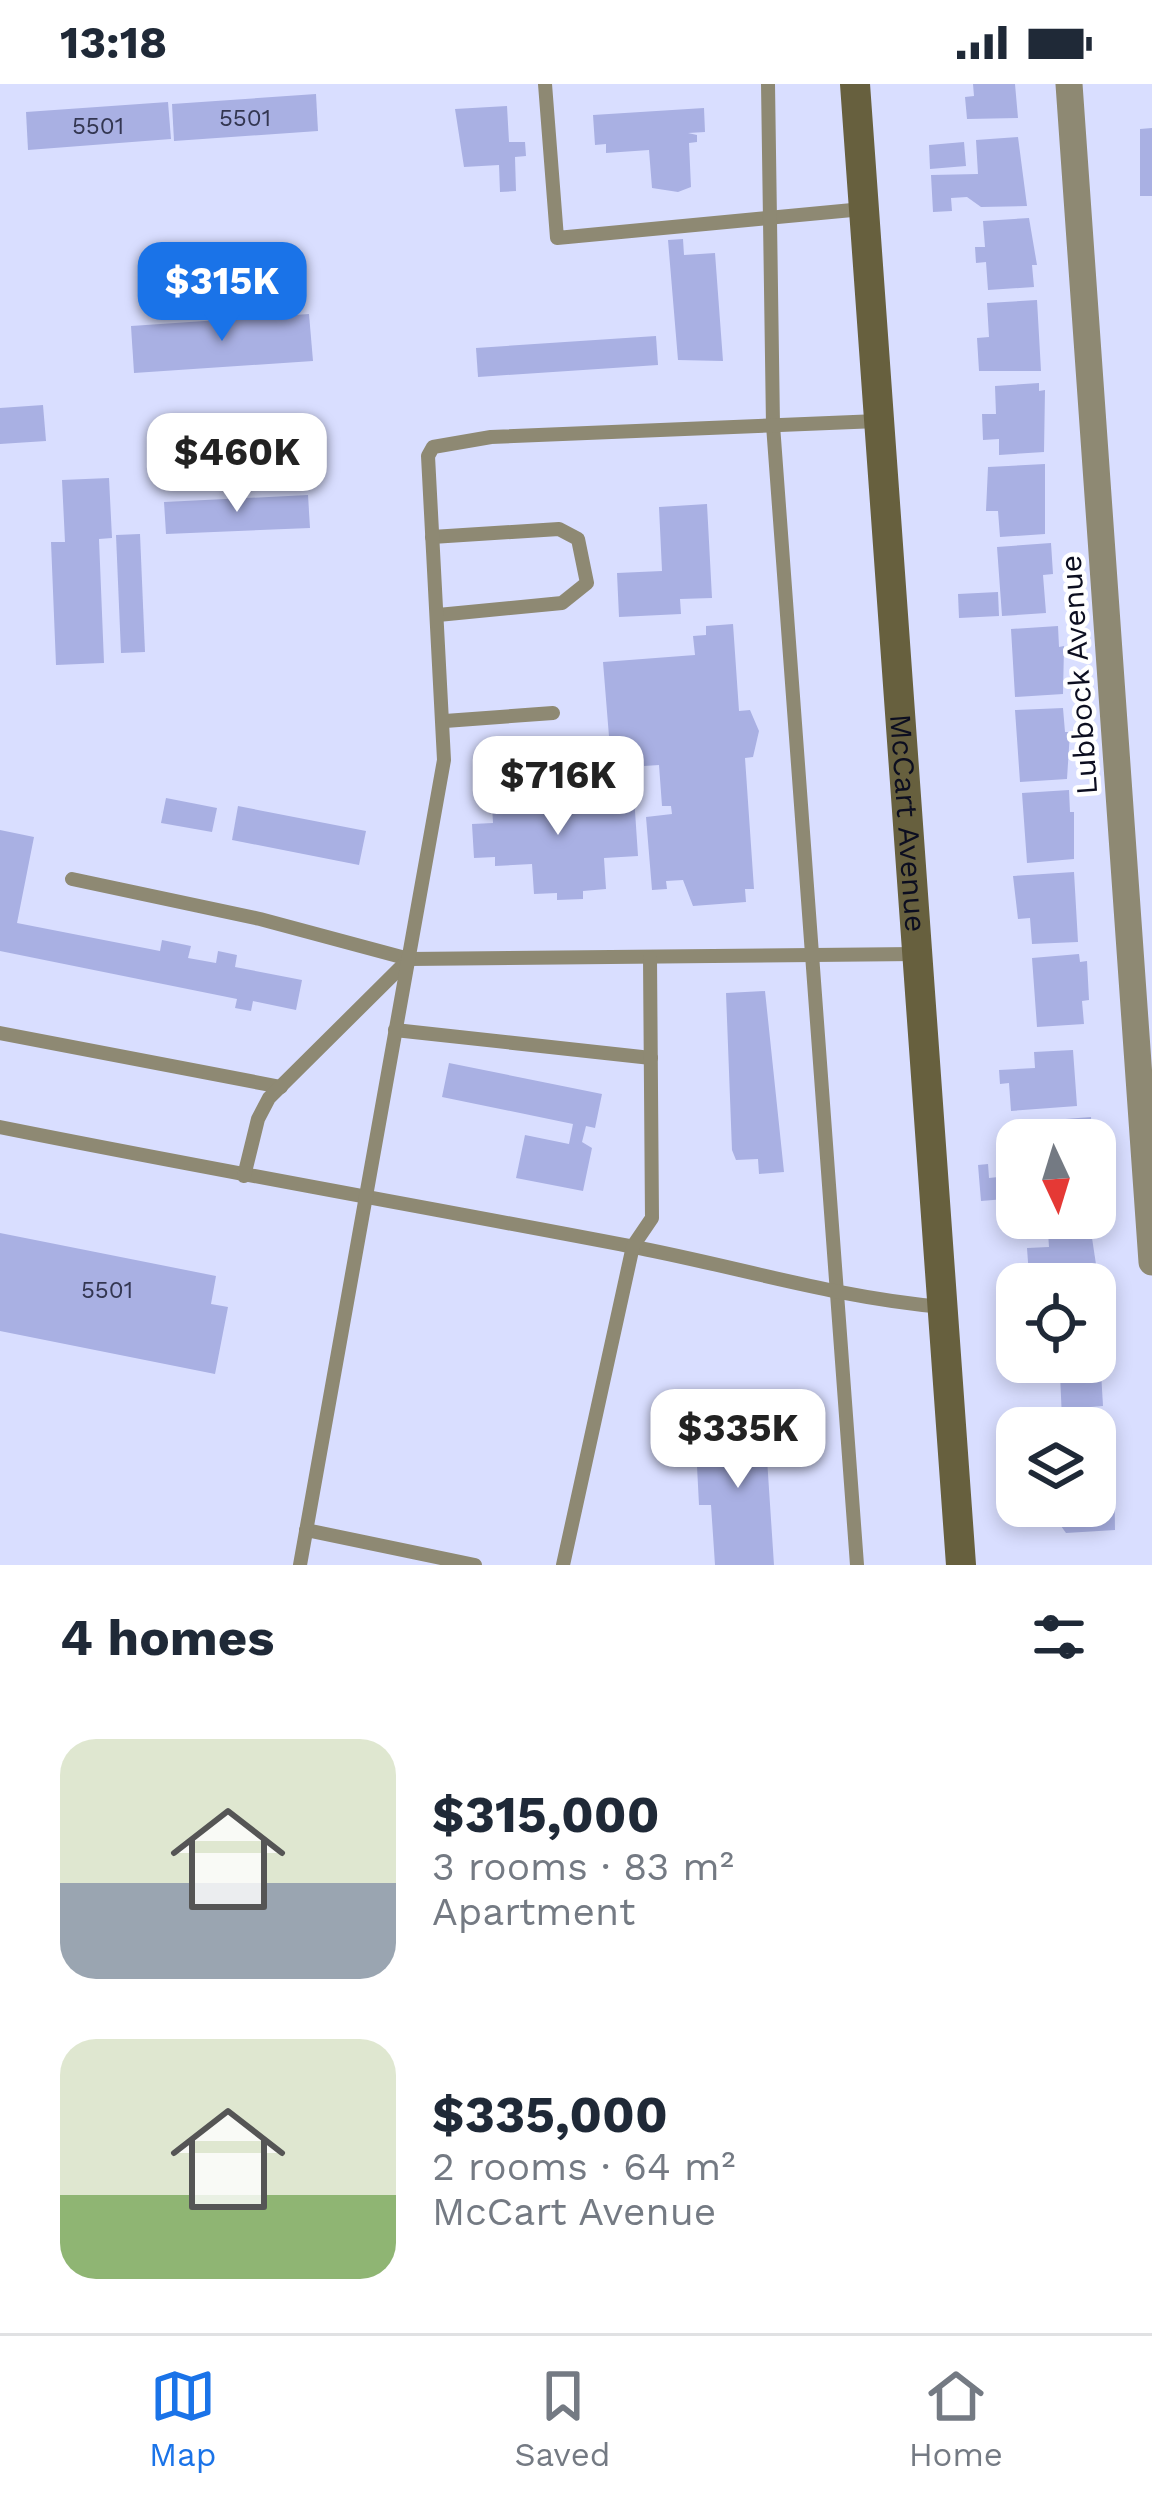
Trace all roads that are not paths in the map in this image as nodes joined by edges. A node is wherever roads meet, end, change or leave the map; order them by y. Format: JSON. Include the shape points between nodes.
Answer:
{"nodes":[{"id":1,"x":545,"y":84,"type":"edge"},
{"id":2,"x":768,"y":84,"type":"edge"},
{"id":3,"x":855,"y":84,"type":"edge"},
{"id":4,"x":1069,"y":84,"type":"edge"},
{"id":5,"x":862,"y":209,"type":"junction"},
{"id":6,"x":766,"y":219,"type":"junction"},
{"id":7,"x":878,"y":421,"type":"junction"},
{"id":8,"x":773,"y":425,"type":"junction"},
{"id":9,"x":432,"y":537,"type":"junction"},
{"id":10,"x":438,"y":615,"type":"junction"},
{"id":11,"x":553,"y":713,"type":"dead end"},
{"id":12,"x":445,"y":721,"type":"junction"},
{"id":13,"x":71,"y":879,"type":"dead end"},
{"id":14,"x":814,"y":953,"type":"junction"},
{"id":15,"x":916,"y":954,"type":"junction"},
{"id":16,"x":650,"y":958,"type":"junction"},
{"id":17,"x":410,"y":959,"type":"junction"},
{"id":18,"x":395,"y":1030,"type":"junction"},
{"id":19,"x":0,"y":1033,"type":"edge"},
{"id":20,"x":651,"y":1058,"type":"junction"},
{"id":21,"x":281,"y":1087,"type":"junction"},
{"id":22,"x":0,"y":1127,"type":"edge"},
{"id":23,"x":244,"y":1176,"type":"junction"},
{"id":24,"x":362,"y":1200,"type":"junction"},
{"id":25,"x":1151,"y":1225,"type":"edge"},
{"id":26,"x":633,"y":1246,"type":"junction"},
{"id":27,"x":1152,"y":1262,"type":"edge"},
{"id":28,"x":834,"y":1294,"type":"junction"},
{"id":29,"x":943,"y":1306,"type":"junction"},
{"id":30,"x":306,"y":1530,"type":"junction"},
{"id":31,"x":300,"y":1565,"type":"edge"},
{"id":32,"x":475,"y":1565,"type":"edge"},
{"id":33,"x":563,"y":1565,"type":"edge"},
{"id":34,"x":856,"y":1565,"type":"edge"},
{"id":35,"x":962,"y":1565,"type":"edge"}],
"edges":[{"from":1,"to":6,"type":"lane","via":[[557,238]]},
{"from":2,"to":6,"type":"lane"},
{"from":3,"to":5,"type":"main road","name":"McCart Avenue"},
{"from":4,"to":25,"type":"street","name":"Lubbock Avenue"},
{"from":5,"to":6,"type":"lane"},
{"from":5,"to":7,"type":"main road","name":"McCart Avenue"},
{"from":6,"to":8,"type":"lane"},
{"from":7,"to":8,"type":"lane"},
{"from":7,"to":15,"type":"main road","name":"McCart Avenue"},
{"from":8,"to":9,"type":"lane","via":[[491,437],[434,447],[427,471]]},
{"from":8,"to":14,"type":"lane"},
{"from":9,"to":10,"type":"lane"},
{"from":9,"to":10,"type":"lane","via":[[559,530],[578,539],[586,560],[586,583],[562,603]]},
{"from":10,"to":12,"type":"lane"},
{"from":11,"to":12,"type":"lane"},
{"from":12,"to":17,"type":"lane","via":[[436,826]]},
{"from":13,"to":17,"type":"lane"},
{"from":14,"to":15,"type":"lane"},
{"from":14,"to":16,"type":"lane"},
{"from":14,"to":28,"type":"lane"},
{"from":15,"to":29,"type":"main road","name":"McCart Avenue"},
{"from":16,"to":17,"type":"lane"},
{"from":16,"to":20,"type":"lane"},
{"from":17,"to":18,"type":"lane"},
{"from":17,"to":21,"type":"lane"},
{"from":18,"to":20,"type":"lane"},
{"from":18,"to":24,"type":"lane"},
{"from":19,"to":21,"type":"lane"},
{"from":20,"to":26,"type":"lane","via":[[652,1218]]},
{"from":21,"to":23,"type":"lane","via":[[258,1119]]},
{"from":22,"to":23,"type":"lane"},
{"from":23,"to":24,"type":"lane"},
{"from":24,"to":26,"type":"lane"},
{"from":24,"to":30,"type":"lane"},
{"from":25,"to":27,"type":"street","name":"Lubbock Avenue"},
{"from":26,"to":28,"type":"lane"},
{"from":26,"to":33,"type":"lane"},
{"from":28,"to":29,"type":"lane"},
{"from":28,"to":34,"type":"lane"},
{"from":29,"to":35,"type":"main road","name":"McCart Avenue"},
{"from":30,"to":31,"type":"lane"},
{"from":30,"to":32,"type":"lane"}]}
